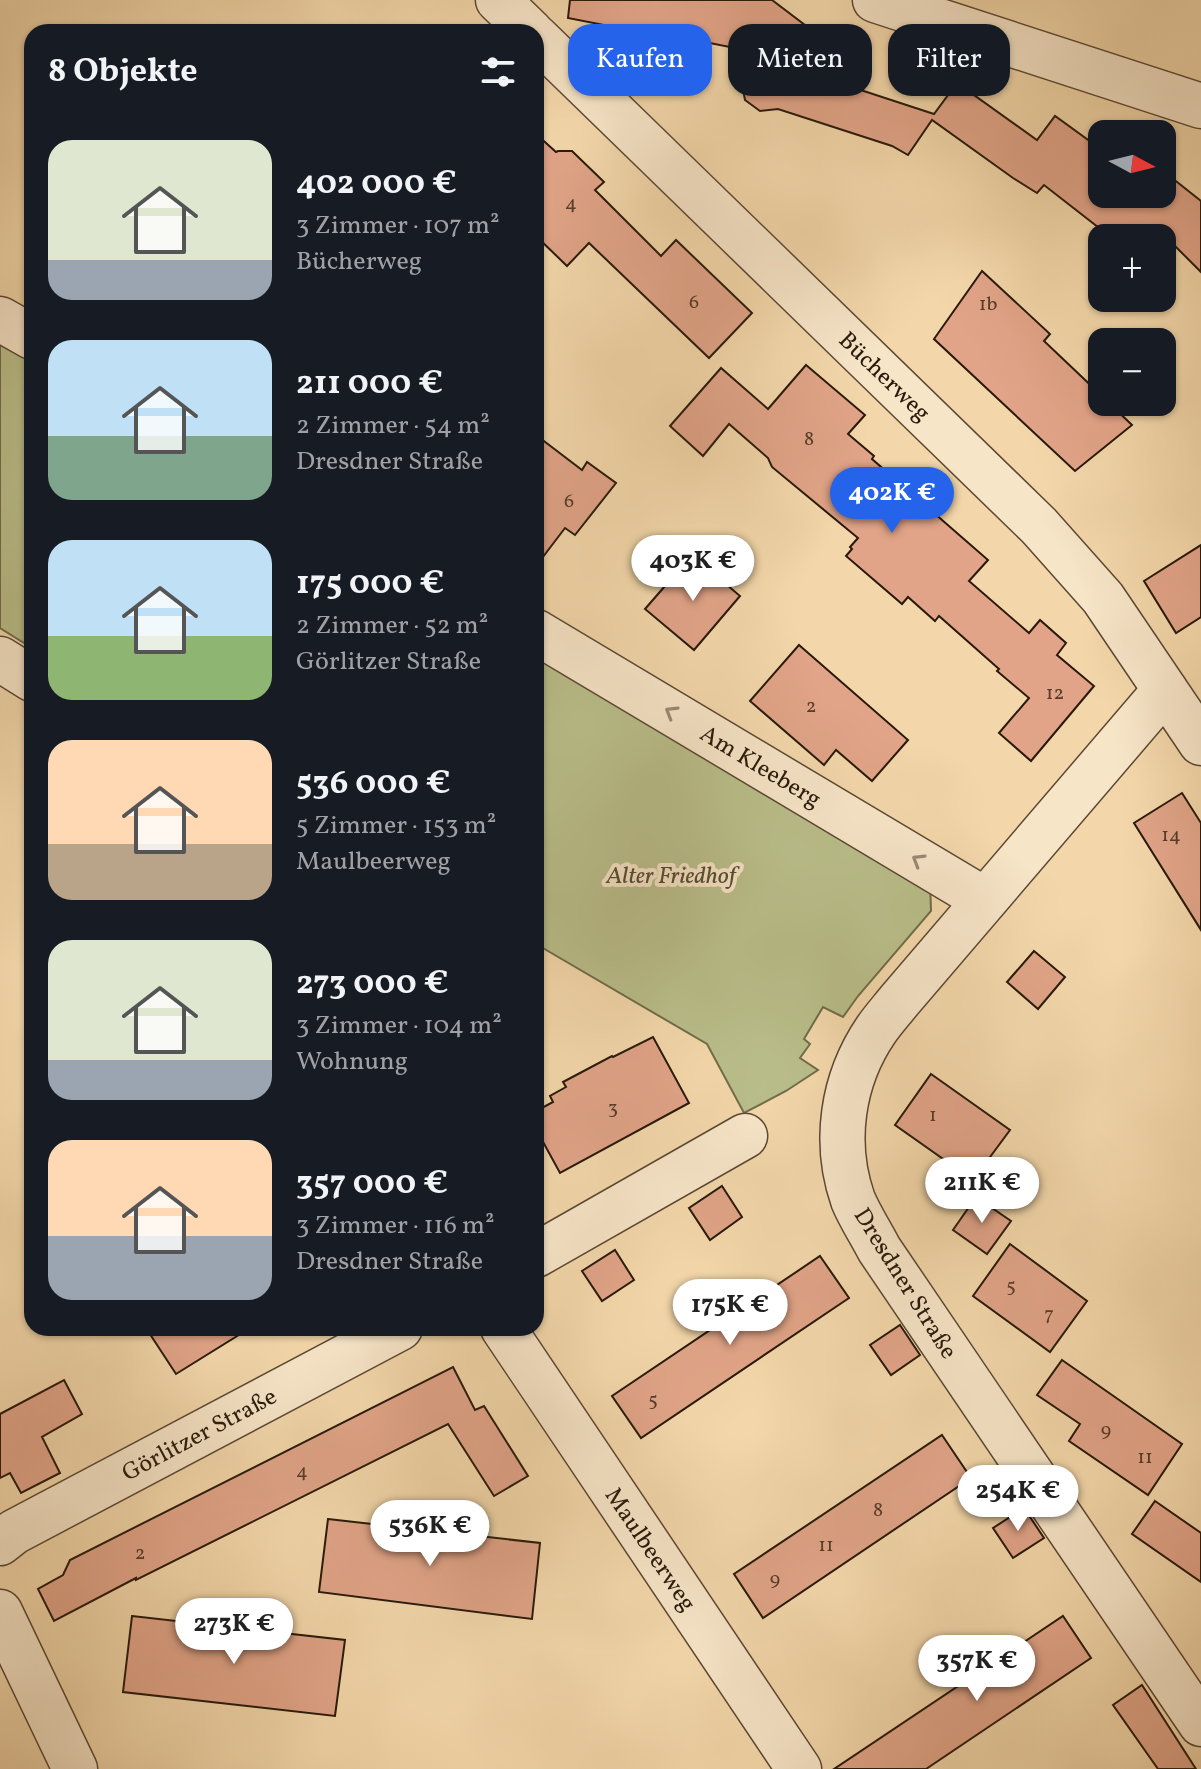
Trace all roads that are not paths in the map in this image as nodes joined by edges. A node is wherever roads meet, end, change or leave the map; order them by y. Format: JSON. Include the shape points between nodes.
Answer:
{"nodes":[{"id":1,"x":498,"y":0,"type":"edge"},
{"id":2,"x":875,"y":0,"type":"edge"},
{"id":3,"x":523,"y":24,"type":"edge"},
{"id":4,"x":544,"y":45,"type":"edge"},
{"id":5,"x":1201,"y":106,"type":"edge"},
{"id":6,"x":0,"y":319,"type":"edge"},
{"id":7,"x":24,"y":332,"type":"edge"},
{"id":8,"x":544,"y":637,"type":"edge"},
{"id":9,"x":0,"y":659,"type":"edge"},
{"id":10,"x":24,"y":674,"type":"edge"},
{"id":11,"x":1165,"y":690,"type":"junction"},
{"id":12,"x":1201,"y":743,"type":"edge"},
{"id":13,"x":985,"y":900,"type":"junction"},
{"id":14,"x":745,"y":1136,"type":"dead end"},
{"id":15,"x":544,"y":1250,"type":"edge"},
{"id":16,"x":385,"y":1336,"type":"edge"},
{"id":17,"x":508,"y":1336,"type":"edge"},
{"id":18,"x":0,"y":1543,"type":"edge"},
{"id":19,"x":0,"y":1612,"type":"edge"},
{"id":20,"x":1201,"y":1724,"type":"edge"},
{"id":21,"x":75,"y":1769,"type":"edge"},
{"id":22,"x":799,"y":1769,"type":"edge"}],
"edges":[{"from":1,"to":3,"type":"street"},
{"from":2,"to":5,"type":"street"},
{"from":4,"to":11,"type":"street","name":"Bücherweg","via":[[1039,526],[1103,598]]},
{"from":6,"to":7,"type":"street"},
{"from":13,"to":8,"type":"street","name":"Am Kleeberg","one_way":true},
{"from":9,"to":10,"type":"street"},
{"from":11,"to":12,"type":"street","name":"Bücherweg"},
{"from":11,"to":13,"type":"street","name":"Dresdner Straße"},
{"from":13,"to":20,"type":"street","name":"Dresdner Straße","via":[[875,1031],[844,1110],[844,1166],[854,1202],[879,1249]]},
{"from":14,"to":15,"type":"street"},
{"from":16,"to":18,"type":"street","name":"Görlitzer Straße"},
{"from":17,"to":22,"type":"street","name":"Maulbeerweg"},
{"from":19,"to":21,"type":"street"}]}
